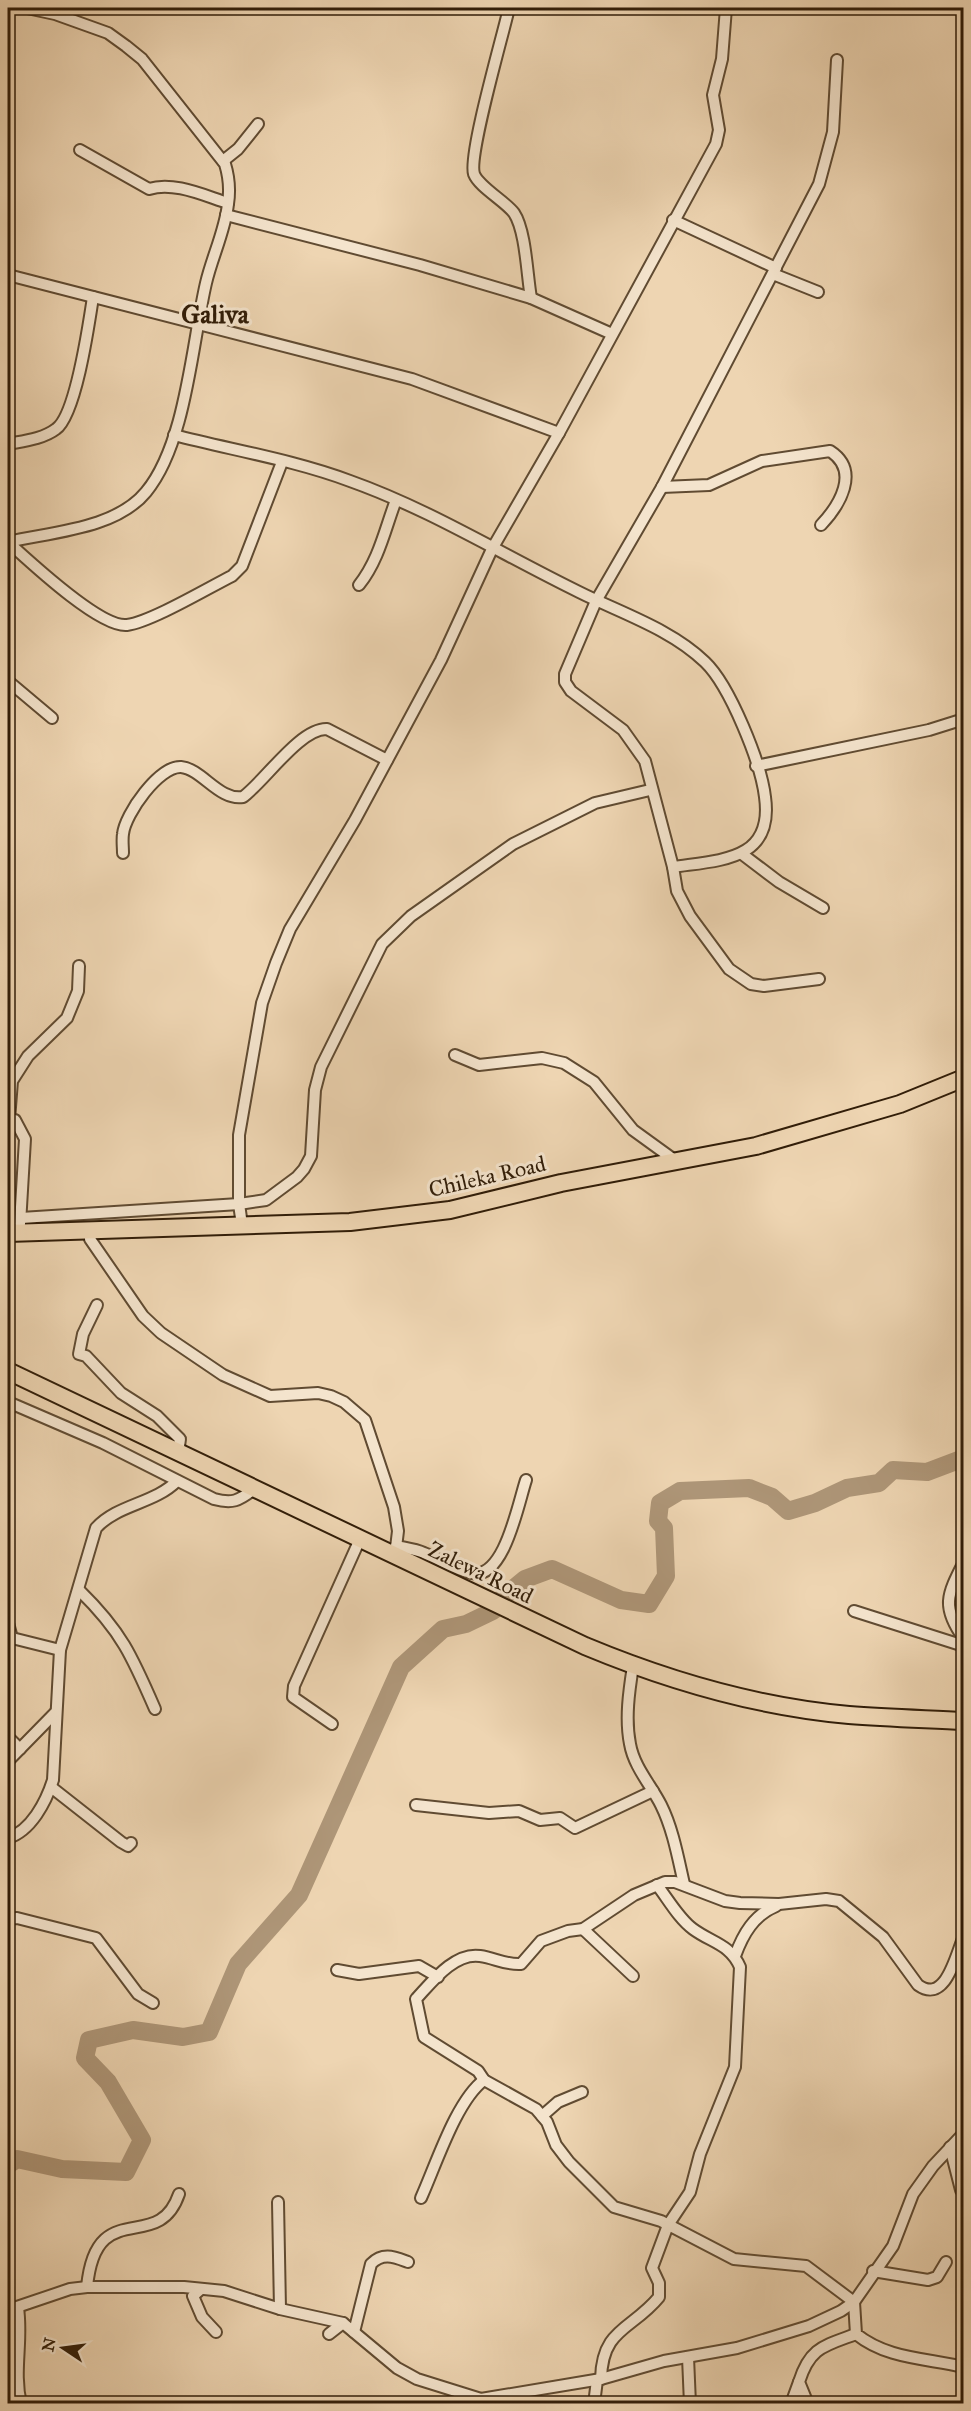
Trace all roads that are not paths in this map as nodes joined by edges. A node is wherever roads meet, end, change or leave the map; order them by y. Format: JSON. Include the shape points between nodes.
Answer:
{"nodes":[{"id":1,"x":27,"y":8,"type":"edge"},
{"id":2,"x":509,"y":8,"type":"edge"},
{"id":3,"x":726,"y":8,"type":"edge"},
{"id":4,"x":56,"y":11,"type":"edge"},
{"id":5,"x":837,"y":60,"type":"dead end"},
{"id":6,"x":258,"y":124,"type":"dead end"},
{"id":7,"x":80,"y":150,"type":"dead end"},
{"id":8,"x":223,"y":161,"type":"junction"},
{"id":9,"x":228,"y":203,"type":"junction"},
{"id":10,"x":226,"y":215,"type":"junction"},
{"id":11,"x":673,"y":220,"type":"junction"},
{"id":12,"x":774,"y":271,"type":"junction"},
{"id":13,"x":8,"y":275,"type":"edge"},
{"id":14,"x":818,"y":292,"type":"dead end"},
{"id":15,"x":93,"y":297,"type":"junction"},
{"id":16,"x":531,"y":298,"type":"junction"},
{"id":17,"x":197,"y":323,"type":"junction"},
{"id":18,"x":612,"y":334,"type":"junction"},
{"id":19,"x":559,"y":433,"type":"junction"},
{"id":20,"x":174,"y":435,"type":"junction"},
{"id":21,"x":8,"y":444,"type":"edge"},
{"id":22,"x":282,"y":462,"type":"junction"},
{"id":23,"x":662,"y":487,"type":"junction"},
{"id":24,"x":396,"y":500,"type":"junction"},
{"id":25,"x":821,"y":525,"type":"dead end"},
{"id":26,"x":8,"y":542,"type":"edge"},
{"id":27,"x":492,"y":549,"type":"junction"},
{"id":28,"x":359,"y":585,"type":"dead end"},
{"id":29,"x":597,"y":601,"type":"junction"},
{"id":30,"x":8,"y":681,"type":"edge"},
{"id":31,"x":52,"y":718,"type":"dead end"},
{"id":32,"x":963,"y":719,"type":"edge"},
{"id":33,"x":387,"y":760,"type":"junction"},
{"id":34,"x":756,"y":765,"type":"junction"},
{"id":35,"x":650,"y":790,"type":"junction"},
{"id":36,"x":123,"y":853,"type":"dead end"},
{"id":37,"x":742,"y":854,"type":"junction"},
{"id":38,"x":673,"y":867,"type":"junction"},
{"id":39,"x":824,"y":908,"type":"dead end"},
{"id":40,"x":79,"y":966,"type":"dead end"},
{"id":41,"x":819,"y":979,"type":"dead end"},
{"id":42,"x":455,"y":1055,"type":"dead end"},
{"id":43,"x":963,"y":1078,"type":"edge"},
{"id":44,"x":963,"y":1088,"type":"edge"},
{"id":45,"x":8,"y":1120,"type":"edge"},
{"id":46,"x":673,"y":1160,"type":"junction"},
{"id":47,"x":239,"y":1204,"type":"junction"},
{"id":48,"x":242,"y":1226,"type":"junction"},
{"id":49,"x":14,"y":1231,"type":"edge"},
{"id":50,"x":90,"y":1239,"type":"junction"},
{"id":51,"x":98,"y":1305,"type":"dead end"},
{"id":52,"x":8,"y":1371,"type":"edge"},
{"id":53,"x":8,"y":1402,"type":"edge"},
{"id":54,"x":178,"y":1453,"type":"junction"},
{"id":55,"x":526,"y":1480,"type":"dead end"},
{"id":56,"x":177,"y":1481,"type":"junction"},
{"id":57,"x":254,"y":1489,"type":"junction"},
{"id":58,"x":360,"y":1539,"type":"junction"},
{"id":59,"x":396,"y":1551,"type":"junction"},
{"id":60,"x":963,"y":1562,"type":"edge"},
{"id":61,"x":80,"y":1591,"type":"junction"},
{"id":62,"x":854,"y":1611,"type":"dead end"},
{"id":63,"x":8,"y":1623,"type":"edge"},
{"id":64,"x":963,"y":1639,"type":"edge"},
{"id":65,"x":10,"y":1641,"type":"edge"},
{"id":66,"x":963,"y":1646,"type":"edge"},
{"id":67,"x":60,"y":1650,"type":"junction"},
{"id":68,"x":633,"y":1666,"type":"junction"},
{"id":69,"x":155,"y":1708,"type":"dead end"},
{"id":70,"x":55,"y":1713,"type":"junction"},
{"id":71,"x":963,"y":1721,"type":"edge"},
{"id":72,"x":332,"y":1724,"type":"dead end"},
{"id":73,"x":8,"y":1737,"type":"edge"},
{"id":74,"x":20,"y":1749,"type":"junction"},
{"id":75,"x":8,"y":1761,"type":"edge"},
{"id":76,"x":51,"y":1787,"type":"junction"},
{"id":77,"x":653,"y":1791,"type":"junction"},
{"id":78,"x":416,"y":1805,"type":"dead end"},
{"id":79,"x":8,"y":1838,"type":"edge"},
{"id":80,"x":131,"y":1843,"type":"dead end"},
{"id":81,"x":684,"y":1884,"type":"junction"},
{"id":82,"x":657,"y":1885,"type":"junction"},
{"id":83,"x":779,"y":1904,"type":"junction"},
{"id":84,"x":8,"y":1920,"type":"edge"},
{"id":85,"x":583,"y":1929,"type":"junction"},
{"id":86,"x":963,"y":1936,"type":"edge"},
{"id":87,"x":735,"y":1956,"type":"junction"},
{"id":88,"x":337,"y":1970,"type":"dead end"},
{"id":89,"x":633,"y":1976,"type":"dead end"},
{"id":90,"x":438,"y":1977,"type":"junction"},
{"id":91,"x":153,"y":2003,"type":"dead end"},
{"id":92,"x":483,"y":2080,"type":"junction"},
{"id":93,"x":582,"y":2092,"type":"dead end"},
{"id":94,"x":542,"y":2116,"type":"junction"},
{"id":95,"x":963,"y":2133,"type":"edge"},
{"id":96,"x":950,"y":2147,"type":"junction"},
{"id":97,"x":963,"y":2191,"type":"edge"},
{"id":98,"x":179,"y":2194,"type":"dead end"},
{"id":99,"x":421,"y":2198,"type":"dead end"},
{"id":100,"x":278,"y":2202,"type":"dead end"},
{"id":101,"x":668,"y":2225,"type":"junction"},
{"id":102,"x":408,"y":2262,"type":"dead end"},
{"id":103,"x":946,"y":2262,"type":"dead end"},
{"id":104,"x":873,"y":2271,"type":"junction"},
{"id":105,"x":87,"y":2287,"type":"junction"},
{"id":106,"x":201,"y":2289,"type":"junction"},
{"id":107,"x":854,"y":2302,"type":"junction"},
{"id":108,"x":13,"y":2309,"type":"edge"},
{"id":109,"x":280,"y":2309,"type":"junction"},
{"id":110,"x":343,"y":2323,"type":"junction"},
{"id":111,"x":216,"y":2332,"type":"dead end"},
{"id":112,"x":354,"y":2332,"type":"junction"},
{"id":113,"x":329,"y":2334,"type":"dead end"},
{"id":114,"x":855,"y":2334,"type":"junction"},
{"id":115,"x":688,"y":2357,"type":"junction"},
{"id":116,"x":963,"y":2367,"type":"edge"},
{"id":117,"x":601,"y":2379,"type":"junction"},
{"id":118,"x":799,"y":2382,"type":"junction"},
{"id":119,"x":482,"y":2401,"type":"edge"},
{"id":120,"x":21,"y":2403,"type":"edge"},
{"id":121,"x":594,"y":2403,"type":"edge"},
{"id":122,"x":690,"y":2403,"type":"edge"},
{"id":123,"x":791,"y":2403,"type":"edge"},
{"id":124,"x":808,"y":2403,"type":"edge"}],
"edges":[{"from":1,"to":4,"type":"street"},
{"from":2,"to":16,"type":"street","via":[[480,124],[474,168],[477,178],[515,214],[520,225]]},
{"from":3,"to":11,"type":"street","via":[[722,59],[713,96],[719,130],[716,144]]},
{"from":4,"to":8,"type":"street","via":[[108,33],[142,59]]},
{"from":5,"to":12,"type":"street","via":[[833,132],[819,184]]},
{"from":6,"to":8,"type":"street"},
{"from":7,"to":9,"type":"street","via":[[149,189],[160,186]]},
{"from":8,"to":9,"type":"street","via":[[228,176]]},
{"from":9,"to":10,"type":"street"},
{"from":10,"to":16,"type":"street"},
{"from":10,"to":17,"type":"street"},
{"from":11,"to":12,"type":"street"},
{"from":11,"to":18,"type":"street"},
{"from":12,"to":14,"type":"street"},
{"from":12,"to":23,"type":"street"},
{"from":13,"to":15,"type":"street"},
{"from":15,"to":17,"type":"street"},
{"from":15,"to":21,"type":"street","via":[[86,345],[67,414],[57,429]]},
{"from":16,"to":18,"type":"street"},
{"from":17,"to":19,"type":"street","via":[[412,379]]},
{"from":17,"to":20,"type":"street"},
{"from":18,"to":19,"type":"street"},
{"from":19,"to":27,"type":"street"},
{"from":20,"to":22,"type":"street"},
{"from":20,"to":26,"type":"street","via":[[162,468],[146,493],[123,510],[100,521]]},
{"from":22,"to":24,"type":"street","via":[[349,480]]},
{"from":22,"to":26,"type":"street","via":[[242,566],[232,576],[138,622],[126,625],[110,621],[57,585]]},
{"from":23,"to":25,"type":"street","via":[[709,485],[762,461],[830,451],[839,459],[846,482],[834,511]]},
{"from":23,"to":29,"type":"street"},
{"from":24,"to":27,"type":"street"},
{"from":24,"to":28,"type":"street","via":[[378,553]]},
{"from":27,"to":29,"type":"street"},
{"from":27,"to":33,"type":"street","via":[[441,660]]},
{"from":29,"to":34,"type":"street","via":[[655,628],[705,661],[730,696]]},
{"from":29,"to":35,"type":"street","via":[[565,682],[634,743],[645,762]]},
{"from":30,"to":31,"type":"street"},
{"from":32,"to":34,"type":"street","via":[[928,730]]},
{"from":33,"to":36,"type":"street","via":[[320,729],[306,736],[243,797],[230,796],[184,768],[173,769],[153,782],[135,806],[123,834]]},
{"from":33,"to":47,"type":"street","via":[[290,929],[262,1003],[239,1135]]},
{"from":34,"to":37,"type":"street","via":[[764,790],[765,828],[758,841]]},
{"from":35,"to":38,"type":"street"},
{"from":35,"to":47,"type":"street","via":[[584,808],[513,844],[411,916],[382,944],[321,1067],[315,1090],[311,1156],[304,1169],[274,1196]]},
{"from":37,"to":38,"type":"street"},
{"from":37,"to":39,"type":"street","via":[[779,882]]},
{"from":38,"to":41,"type":"street","via":[[682,904],[739,978],[764,986]]},
{"from":40,"to":45,"type":"street","via":[[78,991],[67,1018],[28,1056],[12,1081]]},
{"from":42,"to":46,"type":"street","via":[[479,1065],[542,1058],[564,1063],[594,1082],[633,1130]]},
{"from":43,"to":46,"type":"highway","name":"Chileka Road","via":[[900,1104],[756,1146]]},
{"from":44,"to":50,"type":"highway","via":[[893,1115],[757,1154],[622,1179],[454,1218],[347,1232]]},
{"from":45,"to":49,"type":"street","via":[[15,1120],[25,1139]]},
{"from":46,"to":48,"type":"highway","name":"Chileka Road","via":[[428,1213],[350,1222]]},
{"from":47,"to":48,"type":"street"},
{"from":47,"to":49,"type":"street"},
{"from":48,"to":49,"type":"highway","name":"Chileka Road","via":[[59,1234]]},
{"from":49,"to":50,"type":"highway"},
{"from":50,"to":59,"type":"street","via":[[143,1316],[161,1334],[223,1375],[270,1396],[331,1396],[360,1415],[370,1430],[394,1507]]},
{"from":51,"to":54,"type":"street","via":[[83,1334],[79,1354],[86,1356],[121,1393],[169,1427],[180,1439]]},
{"from":52,"to":54,"type":"highway","name":"Zalewa Road"},
{"from":53,"to":56,"type":"street"},
{"from":54,"to":57,"type":"highway","name":"Zalewa Road"},
{"from":55,"to":59,"type":"street","via":[[497,1563],[489,1570],[474,1574],[423,1552]]},
{"from":56,"to":57,"type":"street","via":[[227,1503],[238,1502]]},
{"from":56,"to":61,"type":"street","via":[[163,1493],[105,1518],[96,1528]]},
{"from":57,"to":58,"type":"highway","name":"Zalewa Road"},
{"from":58,"to":59,"type":"highway","name":"Zalewa Road"},
{"from":58,"to":72,"type":"street","via":[[294,1686],[293,1698]]},
{"from":59,"to":68,"type":"highway","name":"Zalewa Road"},
{"from":60,"to":64,"type":"street","via":[[947,1602]]},
{"from":61,"to":67,"type":"street"},
{"from":61,"to":69,"type":"street","via":[[117,1630]]},
{"from":62,"to":66,"type":"street"},
{"from":63,"to":65,"type":"street"},
{"from":65,"to":67,"type":"street"},
{"from":67,"to":70,"type":"street"},
{"from":68,"to":71,"type":"highway","name":"Zalewa Road","via":[[704,1689],[775,1704],[848,1715]]},
{"from":68,"to":77,"type":"street","via":[[629,1738]]},
{"from":70,"to":74,"type":"street"},
{"from":70,"to":76,"type":"street"},
{"from":73,"to":74,"type":"street"},
{"from":74,"to":75,"type":"street"},
{"from":76,"to":79,"type":"street","via":[[28,1825]]},
{"from":76,"to":80,"type":"street","via":[[121,1842],[128,1846]]},
{"from":77,"to":78,"type":"street","via":[[575,1828],[560,1818],[540,1820],[519,1811],[489,1813]]},
{"from":77,"to":81,"type":"street","via":[[674,1839]]},
{"from":81,"to":82,"type":"street"},
{"from":81,"to":83,"type":"street","via":[[725,1901]]},
{"from":82,"to":85,"type":"street","via":[[634,1895]]},
{"from":82,"to":87,"type":"street","via":[[687,1924]]},
{"from":83,"to":86,"type":"street","via":[[826,1899],[850,1907],[883,1937],[925,1990],[941,1986],[951,1974]]},
{"from":83,"to":87,"type":"street","via":[[763,1911],[755,1920]]},
{"from":84,"to":91,"type":"street","via":[[17,1918],[96,1938],[138,1994]]},
{"from":85,"to":89,"type":"street"},
{"from":85,"to":90,"type":"street","via":[[541,1941],[521,1964],[467,1957]]},
{"from":87,"to":101,"type":"street","via":[[740,1967],[735,2067],[700,2154],[690,2192]]},
{"from":88,"to":90,"type":"street","via":[[359,1974],[419,1966]]},
{"from":90,"to":92,"type":"street","via":[[416,1999],[424,2037],[478,2071]]},
{"from":92,"to":94,"type":"street"},
{"from":92,"to":99,"type":"street","via":[[471,2090],[460,2109]]},
{"from":93,"to":94,"type":"street","via":[[558,2102]]},
{"from":94,"to":101,"type":"street","via":[[569,2162],[614,2207]]},
{"from":95,"to":96,"type":"street"},
{"from":96,"to":97,"type":"street"},
{"from":96,"to":104,"type":"street","via":[[913,2194],[892,2246]]},
{"from":98,"to":105,"type":"street","via":[[174,2209],[160,2222],[111,2233],[105,2238],[90,2264]]},
{"from":100,"to":109,"type":"street"},
{"from":101,"to":107,"type":"street","via":[[734,2259],[806,2266]]},
{"from":101,"to":117,"type":"street","via":[[652,2268],[659,2283],[659,2297],[607,2346],[601,2360]]},
{"from":102,"to":112,"type":"street","via":[[386,2256],[371,2264]]},
{"from":103,"to":104,"type":"street","via":[[937,2277],[927,2280]]},
{"from":104,"to":107,"type":"street"},
{"from":105,"to":106,"type":"street"},
{"from":105,"to":108,"type":"street"},
{"from":106,"to":109,"type":"street","via":[[224,2291]]},
{"from":106,"to":111,"type":"street","via":[[193,2296],[202,2317]]},
{"from":107,"to":114,"type":"street"},
{"from":107,"to":115,"type":"street","via":[[789,2332],[737,2348]]},
{"from":108,"to":120,"type":"street","via":[[21,2340],[16,2366]]},
{"from":109,"to":110,"type":"street"},
{"from":110,"to":112,"type":"street"},
{"from":110,"to":113,"type":"street"},
{"from":112,"to":119,"type":"street","via":[[397,2368],[417,2379]]},
{"from":114,"to":116,"type":"street","via":[[887,2353]]},
{"from":114,"to":118,"type":"street","via":[[813,2352]]},
{"from":115,"to":117,"type":"street"},
{"from":115,"to":122,"type":"street"},
{"from":117,"to":119,"type":"street"},
{"from":117,"to":121,"type":"street","via":[[597,2380]]},
{"from":118,"to":123,"type":"street"},
{"from":118,"to":124,"type":"street"}]}
